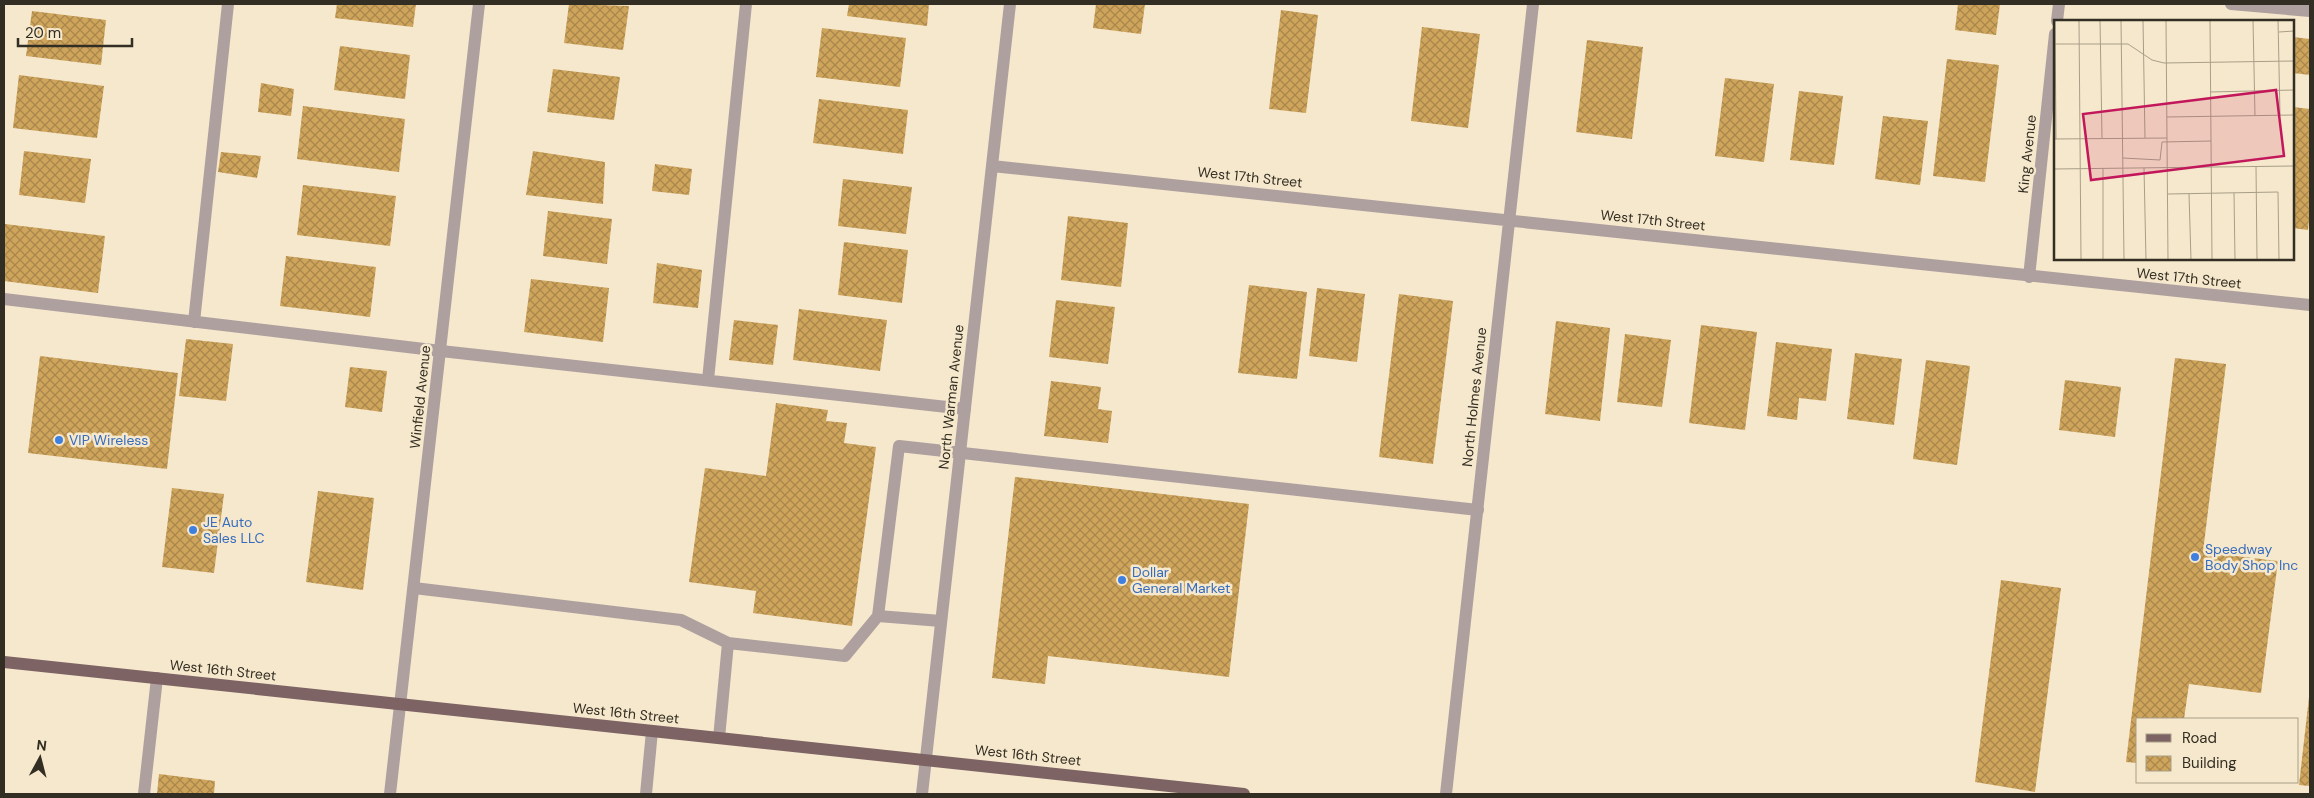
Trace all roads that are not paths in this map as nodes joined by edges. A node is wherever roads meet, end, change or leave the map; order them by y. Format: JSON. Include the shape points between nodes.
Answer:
{"nodes":[{"id":1,"x":228,"y":4,"type":"edge"},
{"id":2,"x":479,"y":4,"type":"edge"},
{"id":3,"x":746,"y":4,"type":"edge"},
{"id":4,"x":1010,"y":4,"type":"edge"},
{"id":5,"x":1533,"y":4,"type":"edge"},
{"id":6,"x":2058,"y":4,"type":"edge"},
{"id":7,"x":2231,"y":4,"type":"edge"},
{"id":8,"x":2310,"y":11,"type":"edge"},
{"id":9,"x":2057,"y":20,"type":"edge"},
{"id":10,"x":2054,"y":43,"type":"edge"},
{"id":11,"x":992,"y":166,"type":"junction"},
{"id":12,"x":1508,"y":219,"type":"junction"},
{"id":13,"x":2029,"y":277,"type":"junction"},
{"id":14,"x":4,"y":299,"type":"edge"},
{"id":15,"x":2310,"y":305,"type":"edge"},
{"id":16,"x":194,"y":322,"type":"junction"},
{"id":17,"x":441,"y":351,"type":"junction"},
{"id":18,"x":708,"y":380,"type":"junction"},
{"id":19,"x":965,"y":408,"type":"junction"},
{"id":20,"x":960,"y":453,"type":"junction"},
{"id":21,"x":1478,"y":510,"type":"junction"},
{"id":22,"x":414,"y":588,"type":"junction"},
{"id":23,"x":878,"y":616,"type":"junction"},
{"id":24,"x":941,"y":621,"type":"junction"},
{"id":25,"x":728,"y":643,"type":"junction"},
{"id":26,"x":4,"y":662,"type":"edge"},
{"id":27,"x":157,"y":678,"type":"junction"},
{"id":28,"x":401,"y":705,"type":"junction"},
{"id":29,"x":652,"y":731,"type":"junction"},
{"id":30,"x":719,"y":738,"type":"junction"},
{"id":31,"x":926,"y":760,"type":"junction"},
{"id":32,"x":144,"y":794,"type":"edge"},
{"id":33,"x":390,"y":794,"type":"edge"},
{"id":34,"x":646,"y":794,"type":"edge"},
{"id":35,"x":922,"y":794,"type":"edge"},
{"id":36,"x":1244,"y":794,"type":"edge"},
{"id":37,"x":1446,"y":794,"type":"edge"}],
"edges":[{"from":1,"to":16,"type":"street"},
{"from":2,"to":17,"type":"street","name":"Winfield Avenue"},
{"from":3,"to":18,"type":"street"},
{"from":4,"to":11,"type":"street","name":"North Warman Avenue"},
{"from":5,"to":12,"type":"street","name":"North Holmes Avenue"},
{"from":6,"to":9,"type":"street"},
{"from":7,"to":8,"type":"street"},
{"from":10,"to":13,"type":"street","name":"King Avenue"},
{"from":11,"to":12,"type":"street","name":"West 17th Street"},
{"from":11,"to":19,"type":"street","name":"North Warman Avenue"},
{"from":12,"to":13,"type":"street","name":"West 17th Street"},
{"from":12,"to":21,"type":"street","name":"North Holmes Avenue"},
{"from":13,"to":15,"type":"street","name":"West 17th Street"},
{"from":14,"to":16,"type":"street"},
{"from":16,"to":17,"type":"street"},
{"from":17,"to":18,"type":"street"},
{"from":17,"to":22,"type":"street","name":"Winfield Avenue"},
{"from":18,"to":19,"type":"street"},
{"from":19,"to":20,"type":"street","name":"North Warman Avenue"},
{"from":20,"to":21,"type":"street"},
{"from":20,"to":23,"type":"street","via":[[899,446]]},
{"from":20,"to":24,"type":"street","name":"North Warman Avenue"},
{"from":21,"to":37,"type":"street","name":"North Holmes Avenue"},
{"from":22,"to":25,"type":"street","via":[[681,620]]},
{"from":22,"to":28,"type":"street","name":"Winfield Avenue"},
{"from":23,"to":24,"type":"street"},
{"from":23,"to":25,"type":"street","via":[[845,656]]},
{"from":24,"to":31,"type":"street","name":"North Warman Avenue"},
{"from":25,"to":30,"type":"street"},
{"from":26,"to":27,"type":"main road","name":"West 16th Street"},
{"from":27,"to":28,"type":"main road","name":"West 16th Street"},
{"from":27,"to":32,"type":"street"},
{"from":28,"to":29,"type":"main road","name":"West 16th Street"},
{"from":28,"to":33,"type":"street","name":"Winfield Avenue"},
{"from":29,"to":30,"type":"main road","name":"West 16th Street"},
{"from":29,"to":34,"type":"street"},
{"from":30,"to":31,"type":"main road","name":"West 16th Street"},
{"from":31,"to":35,"type":"street","name":"North Warman Avenue"},
{"from":31,"to":36,"type":"main road","name":"West 16th Street"}]}
